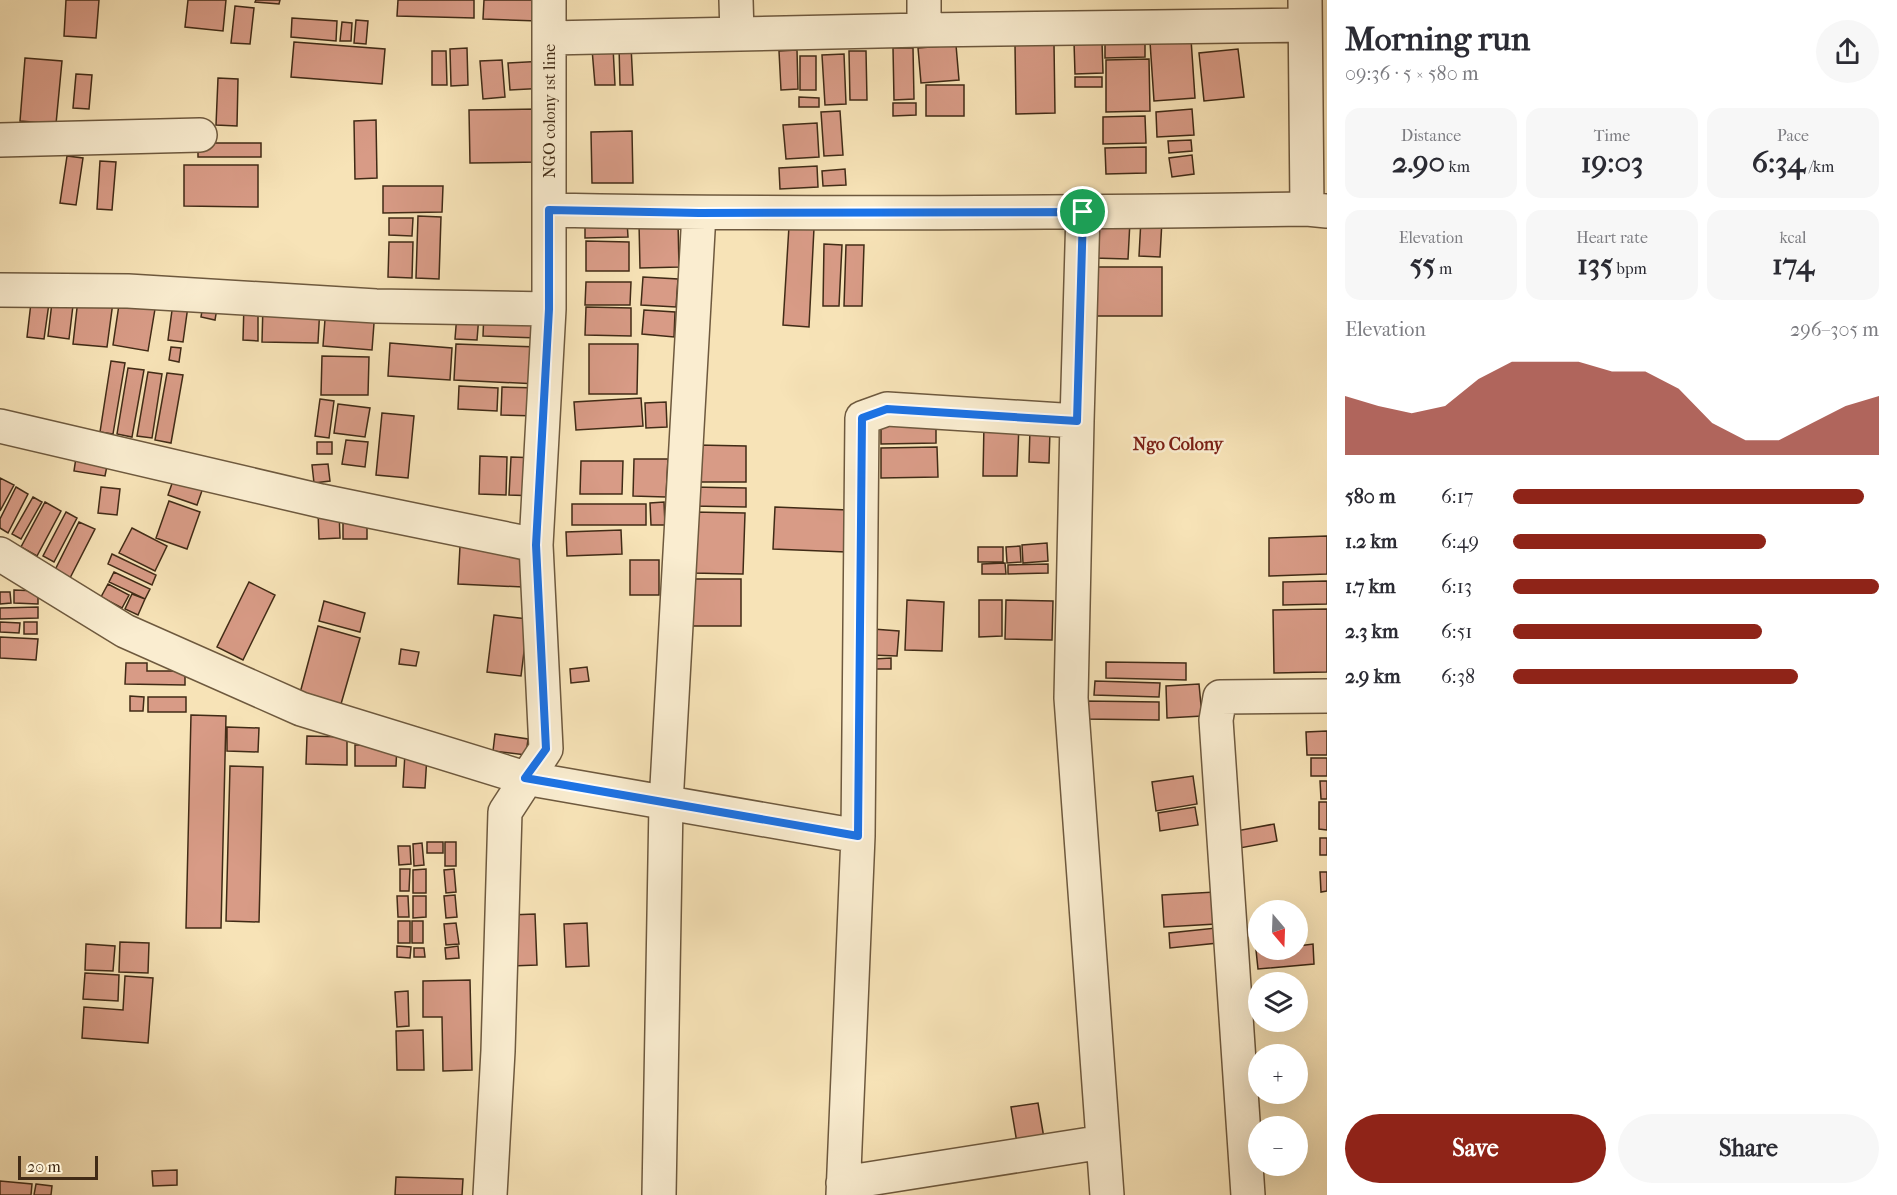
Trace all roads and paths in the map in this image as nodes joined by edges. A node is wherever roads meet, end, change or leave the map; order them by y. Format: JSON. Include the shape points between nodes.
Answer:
{"nodes":[{"id":1,"x":549,"y":0,"type":"edge"},
{"id":2,"x":736,"y":0,"type":"edge"},
{"id":3,"x":1305,"y":13,"type":"edge"},
{"id":4,"x":1110,"y":14,"type":"edge"},
{"id":5,"x":924,"y":15,"type":"edge"},
{"id":6,"x":737,"y":34,"type":"junction"},
{"id":7,"x":549,"y":38,"type":"junction"},
{"id":8,"x":200,"y":135,"type":"dead end"},
{"id":9,"x":0,"y":140,"type":"edge"},
{"id":10,"x":549,"y":210,"type":"junction"},
{"id":11,"x":1317,"y":210,"type":"edge"},
{"id":12,"x":1083,"y":212,"type":"junction"},
{"id":13,"x":699,"y":213,"type":"junction"},
{"id":14,"x":0,"y":290,"type":"edge"},
{"id":15,"x":549,"y":309,"type":"junction"},
{"id":16,"x":1077,"y":421,"type":"junction"},
{"id":17,"x":0,"y":426,"type":"edge"},
{"id":18,"x":536,"y":545,"type":"junction"},
{"id":19,"x":0,"y":554,"type":"edge"},
{"id":20,"x":1327,"y":696,"type":"edge"},
{"id":21,"x":525,"y":778,"type":"junction"},
{"id":22,"x":666,"y":804,"type":"junction"},
{"id":23,"x":858,"y":836,"type":"junction"},
{"id":24,"x":1103,"y":1142,"type":"junction"},
{"id":25,"x":843,"y":1189,"type":"edge"},
{"id":26,"x":490,"y":1195,"type":"edge"},
{"id":27,"x":659,"y":1195,"type":"edge"},
{"id":28,"x":1107,"y":1195,"type":"edge"},
{"id":29,"x":1248,"y":1195,"type":"edge"}],
"edges":[{"from":1,"to":7,"type":"street","name":"NGO colony 1st line"},
{"from":2,"to":6,"type":"street"},
{"from":3,"to":4,"type":"street"},
{"from":3,"to":11,"type":"street"},
{"from":4,"to":5,"type":"street"},
{"from":5,"to":6,"type":"street"},
{"from":6,"to":7,"type":"street"},
{"from":7,"to":10,"type":"street","name":"NGO colony 1st line"},
{"from":8,"to":9,"type":"street"},
{"from":10,"to":13,"type":"street"},
{"from":10,"to":15,"type":"street","name":"NGO colony 1st line"},
{"from":11,"to":12,"type":"street"},
{"from":12,"to":13,"type":"street"},
{"from":12,"to":16,"type":"street"},
{"from":13,"to":22,"type":"street"},
{"from":14,"to":15,"type":"street","via":[[129,291],[376,306]]},
{"from":15,"to":18,"type":"street","name":"NGO colony 1st line"},
{"from":16,"to":23,"type":"street","via":[[887,409],[862,418]]},
{"from":16,"to":24,"type":"street","via":[[1071,698]]},
{"from":17,"to":18,"type":"street","via":[[321,501]]},
{"from":18,"to":21,"type":"street","name":"NGO colony 1st line","via":[[546,749]]},
{"from":19,"to":21,"type":"street","via":[[125,631],[301,709]]},
{"from":20,"to":29,"type":"street","via":[[1220,697],[1216,720]]},
{"from":21,"to":22,"type":"street"},
{"from":21,"to":26,"type":"street","name":"NGO colony 1st line","via":[[505,812]]},
{"from":22,"to":23,"type":"street"},
{"from":22,"to":27,"type":"street"},
{"from":23,"to":25,"type":"street"},
{"from":24,"to":25,"type":"street"},
{"from":24,"to":28,"type":"street"}]}
